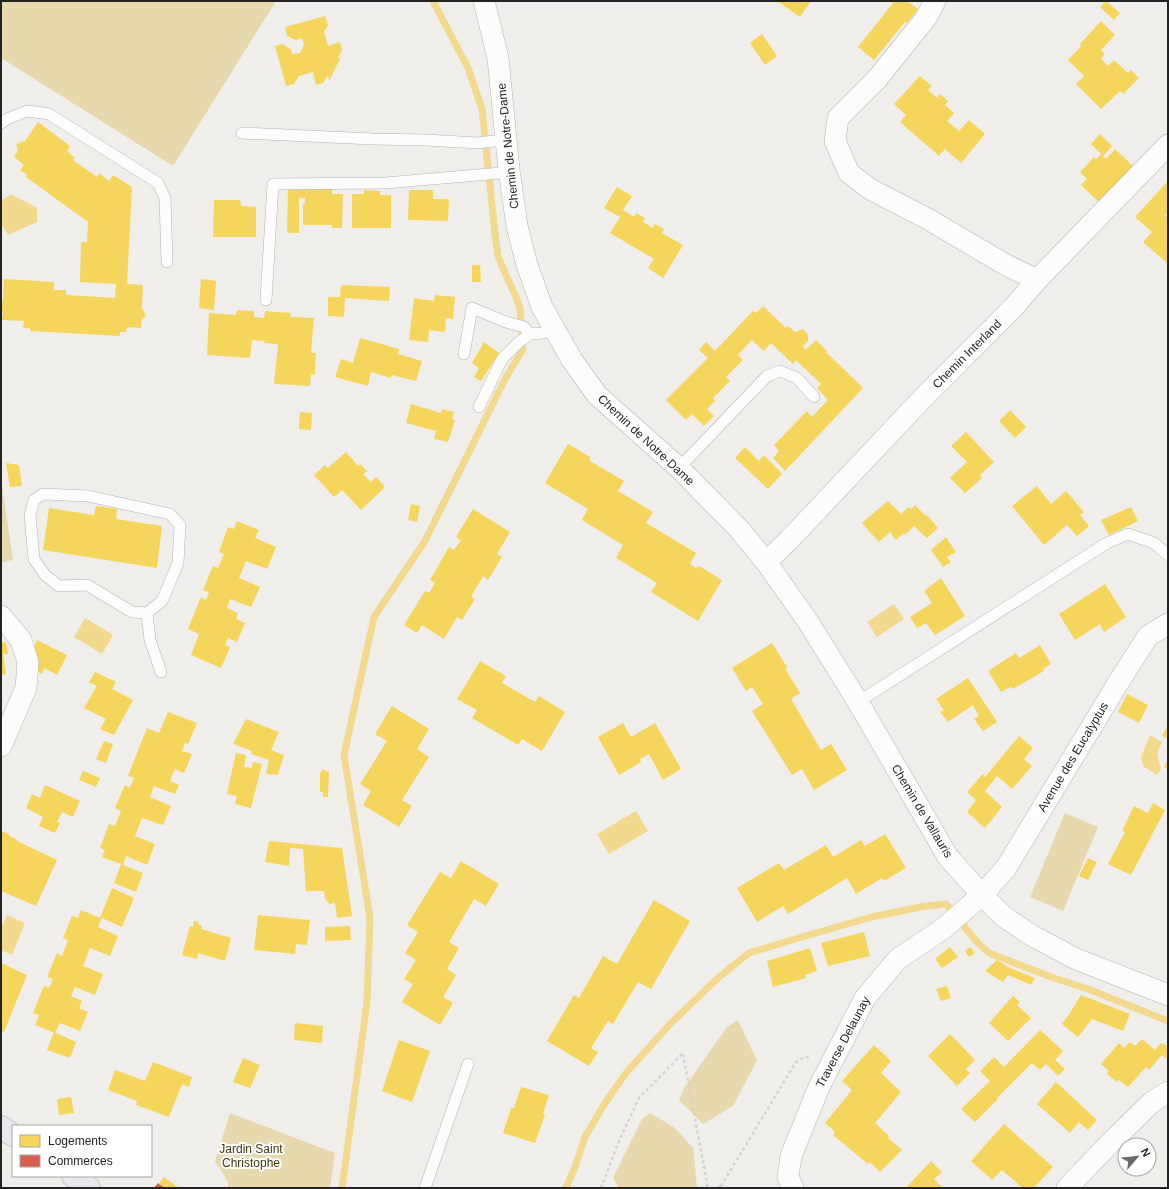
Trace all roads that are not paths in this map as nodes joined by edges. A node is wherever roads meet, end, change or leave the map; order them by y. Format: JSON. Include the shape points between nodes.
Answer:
{"nodes":[{"id":1,"x":935,"y":1,"type":"edge"},
{"id":2,"x":491,"y":4,"type":"edge"},
{"id":3,"x":1,"y":123,"type":"edge"},
{"id":4,"x":242,"y":133,"type":"dead end"},
{"id":5,"x":500,"y":142,"type":"junction"},
{"id":6,"x":1168,"y":145,"type":"edge"},
{"id":7,"x":505,"y":172,"type":"junction"},
{"id":8,"x":167,"y":262,"type":"dead end"},
{"id":9,"x":1037,"y":280,"type":"junction"},
{"id":10,"x":266,"y":300,"type":"dead end"},
{"id":11,"x":527,"y":330,"type":"junction"},
{"id":12,"x":556,"y":332,"type":"junction"},
{"id":13,"x":464,"y":354,"type":"dead end"},
{"id":14,"x":814,"y":397,"type":"dead end"},
{"id":15,"x":479,"y":407,"type":"dead end"},
{"id":16,"x":679,"y":468,"type":"junction"},
{"id":17,"x":1168,"y":555,"type":"edge"},
{"id":18,"x":766,"y":562,"type":"junction"},
{"id":19,"x":147,"y":613,"type":"junction"},
{"id":20,"x":1,"y":616,"type":"edge"},
{"id":21,"x":1168,"y":624,"type":"edge"},
{"id":22,"x":161,"y":672,"type":"dead end"},
{"id":23,"x":858,"y":702,"type":"junction"},
{"id":24,"x":1,"y":746,"type":"edge"},
{"id":25,"x":982,"y":895,"type":"junction"},
{"id":26,"x":1168,"y":995,"type":"edge"},
{"id":27,"x":468,"y":1064,"type":"dead end"},
{"id":28,"x":1168,"y":1092,"type":"edge"},
{"id":29,"x":1,"y":1127,"type":"edge"},
{"id":30,"x":12,"y":1134,"type":"edge"},
{"id":31,"x":73,"y":1177,"type":"edge"},
{"id":32,"x":89,"y":1188,"type":"edge"},
{"id":33,"x":425,"y":1188,"type":"edge"},
{"id":34,"x":792,"y":1188,"type":"edge"},
{"id":35,"x":1067,"y":1188,"type":"edge"}],
"edges":[{"from":1,"to":9,"type":"street","via":[[926,18],[877,79],[838,118],[835,141],[849,173],[870,189]]},
{"from":2,"to":5,"type":"street","name":"Chemin de Notre-Dame","via":[[498,58]]},
{"from":3,"to":8,"type":"lane","via":[[27,110],[49,114],[158,183],[165,198]]},
{"from":4,"to":5,"type":"lane"},
{"from":5,"to":7,"type":"street","name":"Chemin de Notre-Dame"},
{"from":6,"to":9,"type":"street","name":"Chemin Interland"},
{"from":7,"to":10,"type":"lane","via":[[385,183],[273,184]]},
{"from":7,"to":12,"type":"street","name":"Chemin de Notre-Dame","via":[[527,265],[542,307]]},
{"from":9,"to":18,"type":"street","name":"Chemin Interland","via":[[1012,309]]},
{"from":11,"to":12,"type":"lane"},
{"from":11,"to":13,"type":"lane","via":[[472,308]]},
{"from":11,"to":15,"type":"lane","via":[[502,359]]},
{"from":12,"to":16,"type":"street","name":"Chemin de Notre-Dame","via":[[597,395]]},
{"from":14,"to":16,"type":"lane","via":[[797,378],[780,371],[768,376]]},
{"from":16,"to":18,"type":"street","name":"Chemin de Notre-Dame","via":[[739,529]]},
{"from":17,"to":23,"type":"lane","via":[[1154,543],[1128,534],[1107,543]]},
{"from":18,"to":23,"type":"street","name":"Chemin de Vallauris","via":[[807,620]]},
{"from":19,"to":19,"type":"lane","via":[[162,602],[178,564],[180,525],[170,514],[88,496],[43,494],[34,500],[30,515],[34,559],[45,575],[59,586],[87,585],[132,612]]},
{"from":19,"to":22,"type":"lane","via":[[150,640]]},
{"from":20,"to":24,"type":"street","via":[[21,640],[28,662],[26,688]]},
{"from":21,"to":25,"type":"street","name":"Avenue des Eucalyptus","via":[[1148,636],[1006,868]]},
{"from":23,"to":25,"type":"street","name":"Chemin de Vallauris","via":[[948,857]]},
{"from":25,"to":26,"type":"street","name":"Chemin de Vallauris","via":[[1003,916],[1076,960]]},
{"from":25,"to":34,"type":"street","name":"Traverse Delaunay","via":[[944,928],[898,959],[865,998],[819,1087],[791,1156],[788,1177]]},
{"from":27,"to":33,"type":"lane"},
{"from":28,"to":35,"type":"street","via":[[1152,1102]]},
{"from":29,"to":30,"type":"main road"},
{"from":31,"to":32,"type":"main road"}]}
